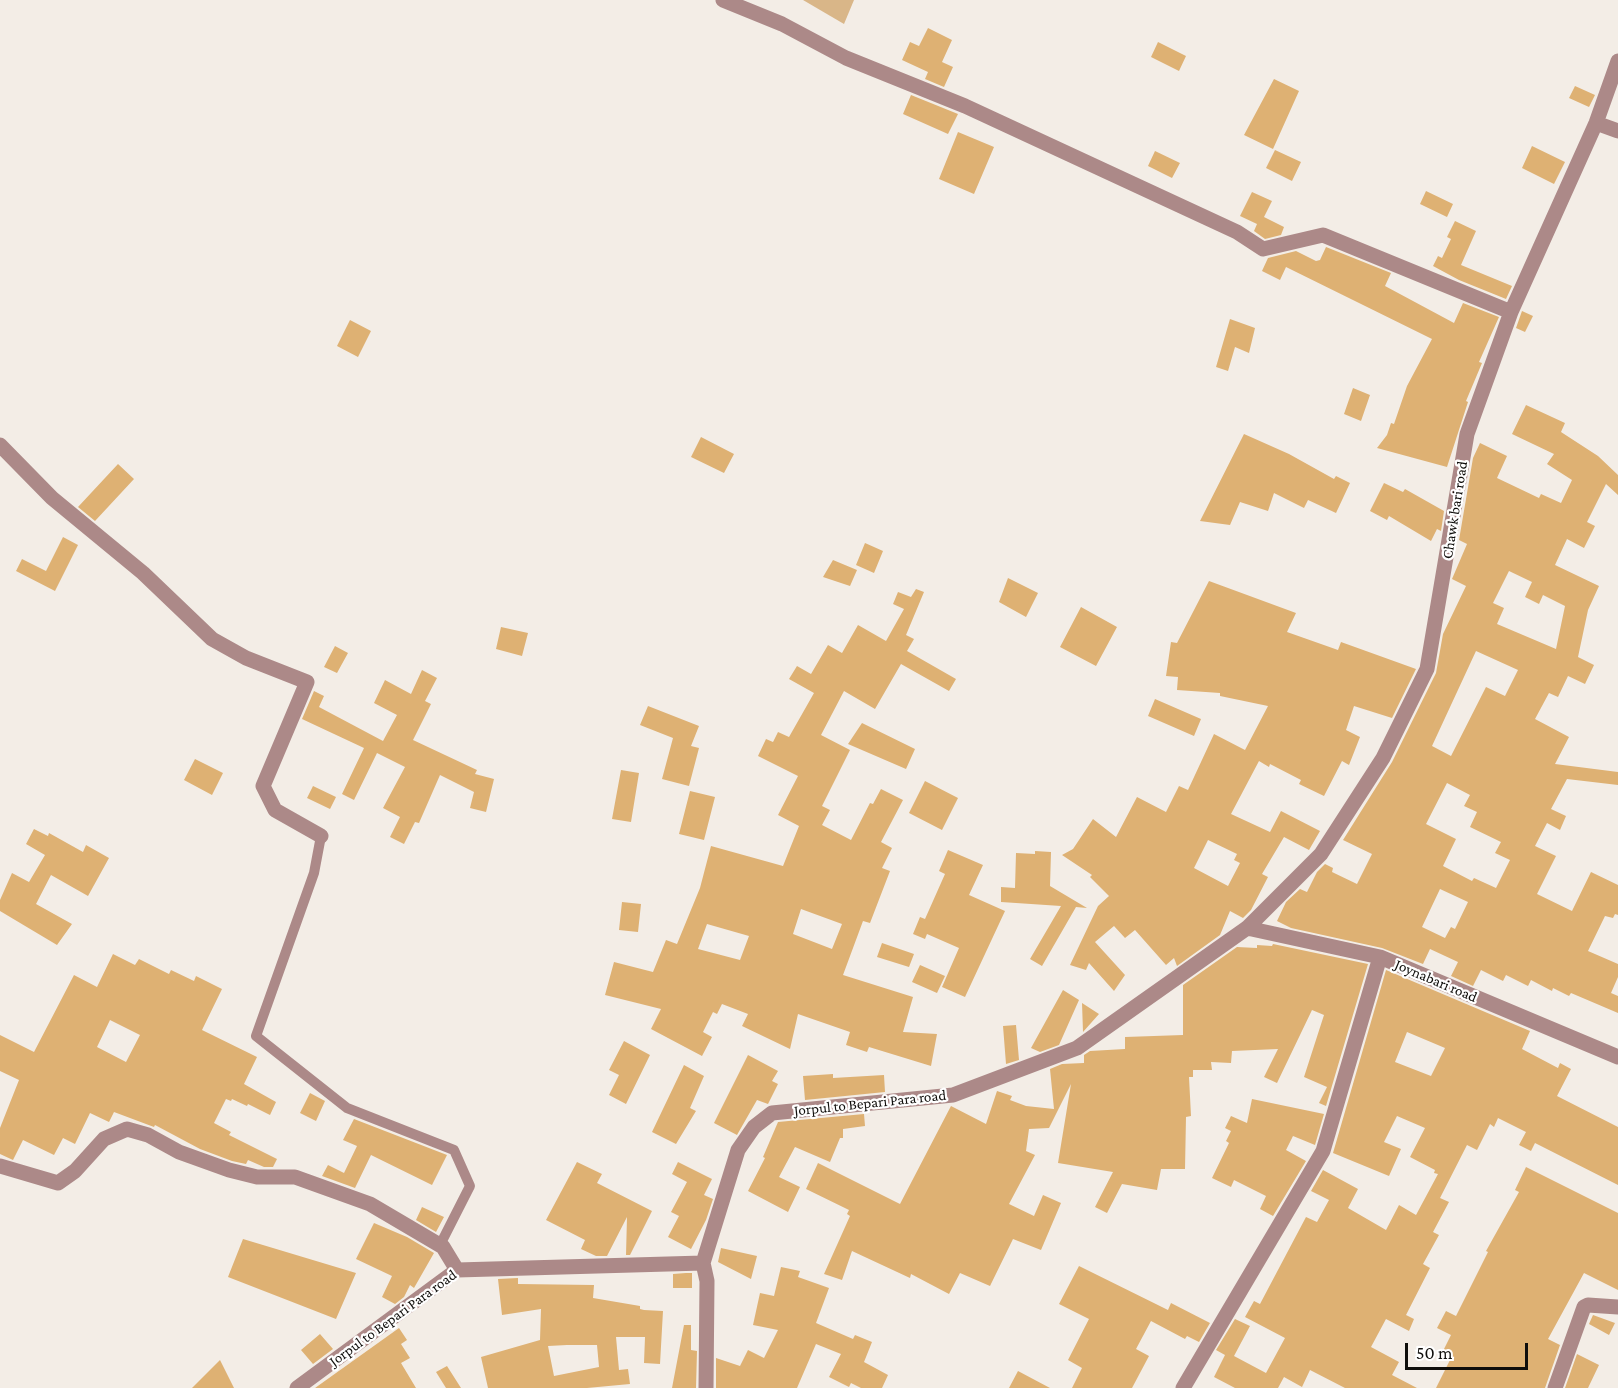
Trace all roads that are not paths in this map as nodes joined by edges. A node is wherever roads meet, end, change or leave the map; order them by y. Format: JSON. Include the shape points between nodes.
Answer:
{"nodes":[{"id":1,"x":723,"y":0,"type":"edge"},
{"id":2,"x":1618,"y":61,"type":"edge"},
{"id":3,"x":1596,"y":123,"type":"junction"},
{"id":4,"x":1618,"y":130,"type":"edge"},
{"id":5,"x":1511,"y":312,"type":"junction"},
{"id":6,"x":0,"y":445,"type":"edge"},
{"id":7,"x":321,"y":836,"type":"joint"},
{"id":8,"x":1247,"y":928,"type":"junction"},
{"id":9,"x":1380,"y":957,"type":"junction"},
{"id":10,"x":1618,"y":1057,"type":"edge"},
{"id":11,"x":0,"y":1166,"type":"edge"},
{"id":12,"x":440,"y":1245,"type":"junction"},
{"id":13,"x":703,"y":1263,"type":"junction"},
{"id":14,"x":457,"y":1270,"type":"junction"},
{"id":15,"x":1618,"y":1307,"type":"edge"},
{"id":16,"x":297,"y":1388,"type":"edge"},
{"id":17,"x":706,"y":1388,"type":"edge"},
{"id":18,"x":1184,"y":1388,"type":"edge"},
{"id":19,"x":1555,"y":1388,"type":"edge"}],
"edges":[{"from":1,"to":5,"type":"street","via":[[782,24],[846,58],[965,106],[1237,232],[1263,249],[1323,235]]},
{"from":2,"to":3,"type":"street","name":"Chawk bari road"},
{"from":3,"to":4,"type":"street"},
{"from":3,"to":5,"type":"street","name":"Chawk bari road"},
{"from":5,"to":8,"type":"street","name":"Chawk bari road","via":[[1467,434],[1427,669],[1383,758],[1321,854]]},
{"from":6,"to":7,"type":"street","via":[[52,498],[143,573],[212,639],[246,658],[307,682],[263,786],[274,810]]},
{"from":7,"to":12,"type":"lane","via":[[314,873],[256,1036],[347,1108],[454,1150],[470,1186]]},
{"from":8,"to":9,"type":"street","name":"Joynabari road"},
{"from":8,"to":13,"type":"street","name":"Jorpul to Bepari Para road","via":[[1077,1048],[953,1095],[772,1113],[754,1127],[738,1150]]},
{"from":9,"to":10,"type":"street","name":"Joynabari road"},
{"from":9,"to":18,"type":"street","via":[[1323,1151]]},
{"from":11,"to":12,"type":"street","via":[[58,1183],[75,1172],[104,1139],[128,1129],[229,1170],[258,1177],[296,1177],[370,1204]]},
{"from":12,"to":14,"type":"street"},
{"from":13,"to":14,"type":"street","name":"Jorpul to Bepari Para road"},
{"from":13,"to":17,"type":"street","via":[[707,1281]]},
{"from":14,"to":16,"type":"street","name":"Jorpul to Bepari Para road"},
{"from":15,"to":19,"type":"street","via":[[1584,1308]]}]}
